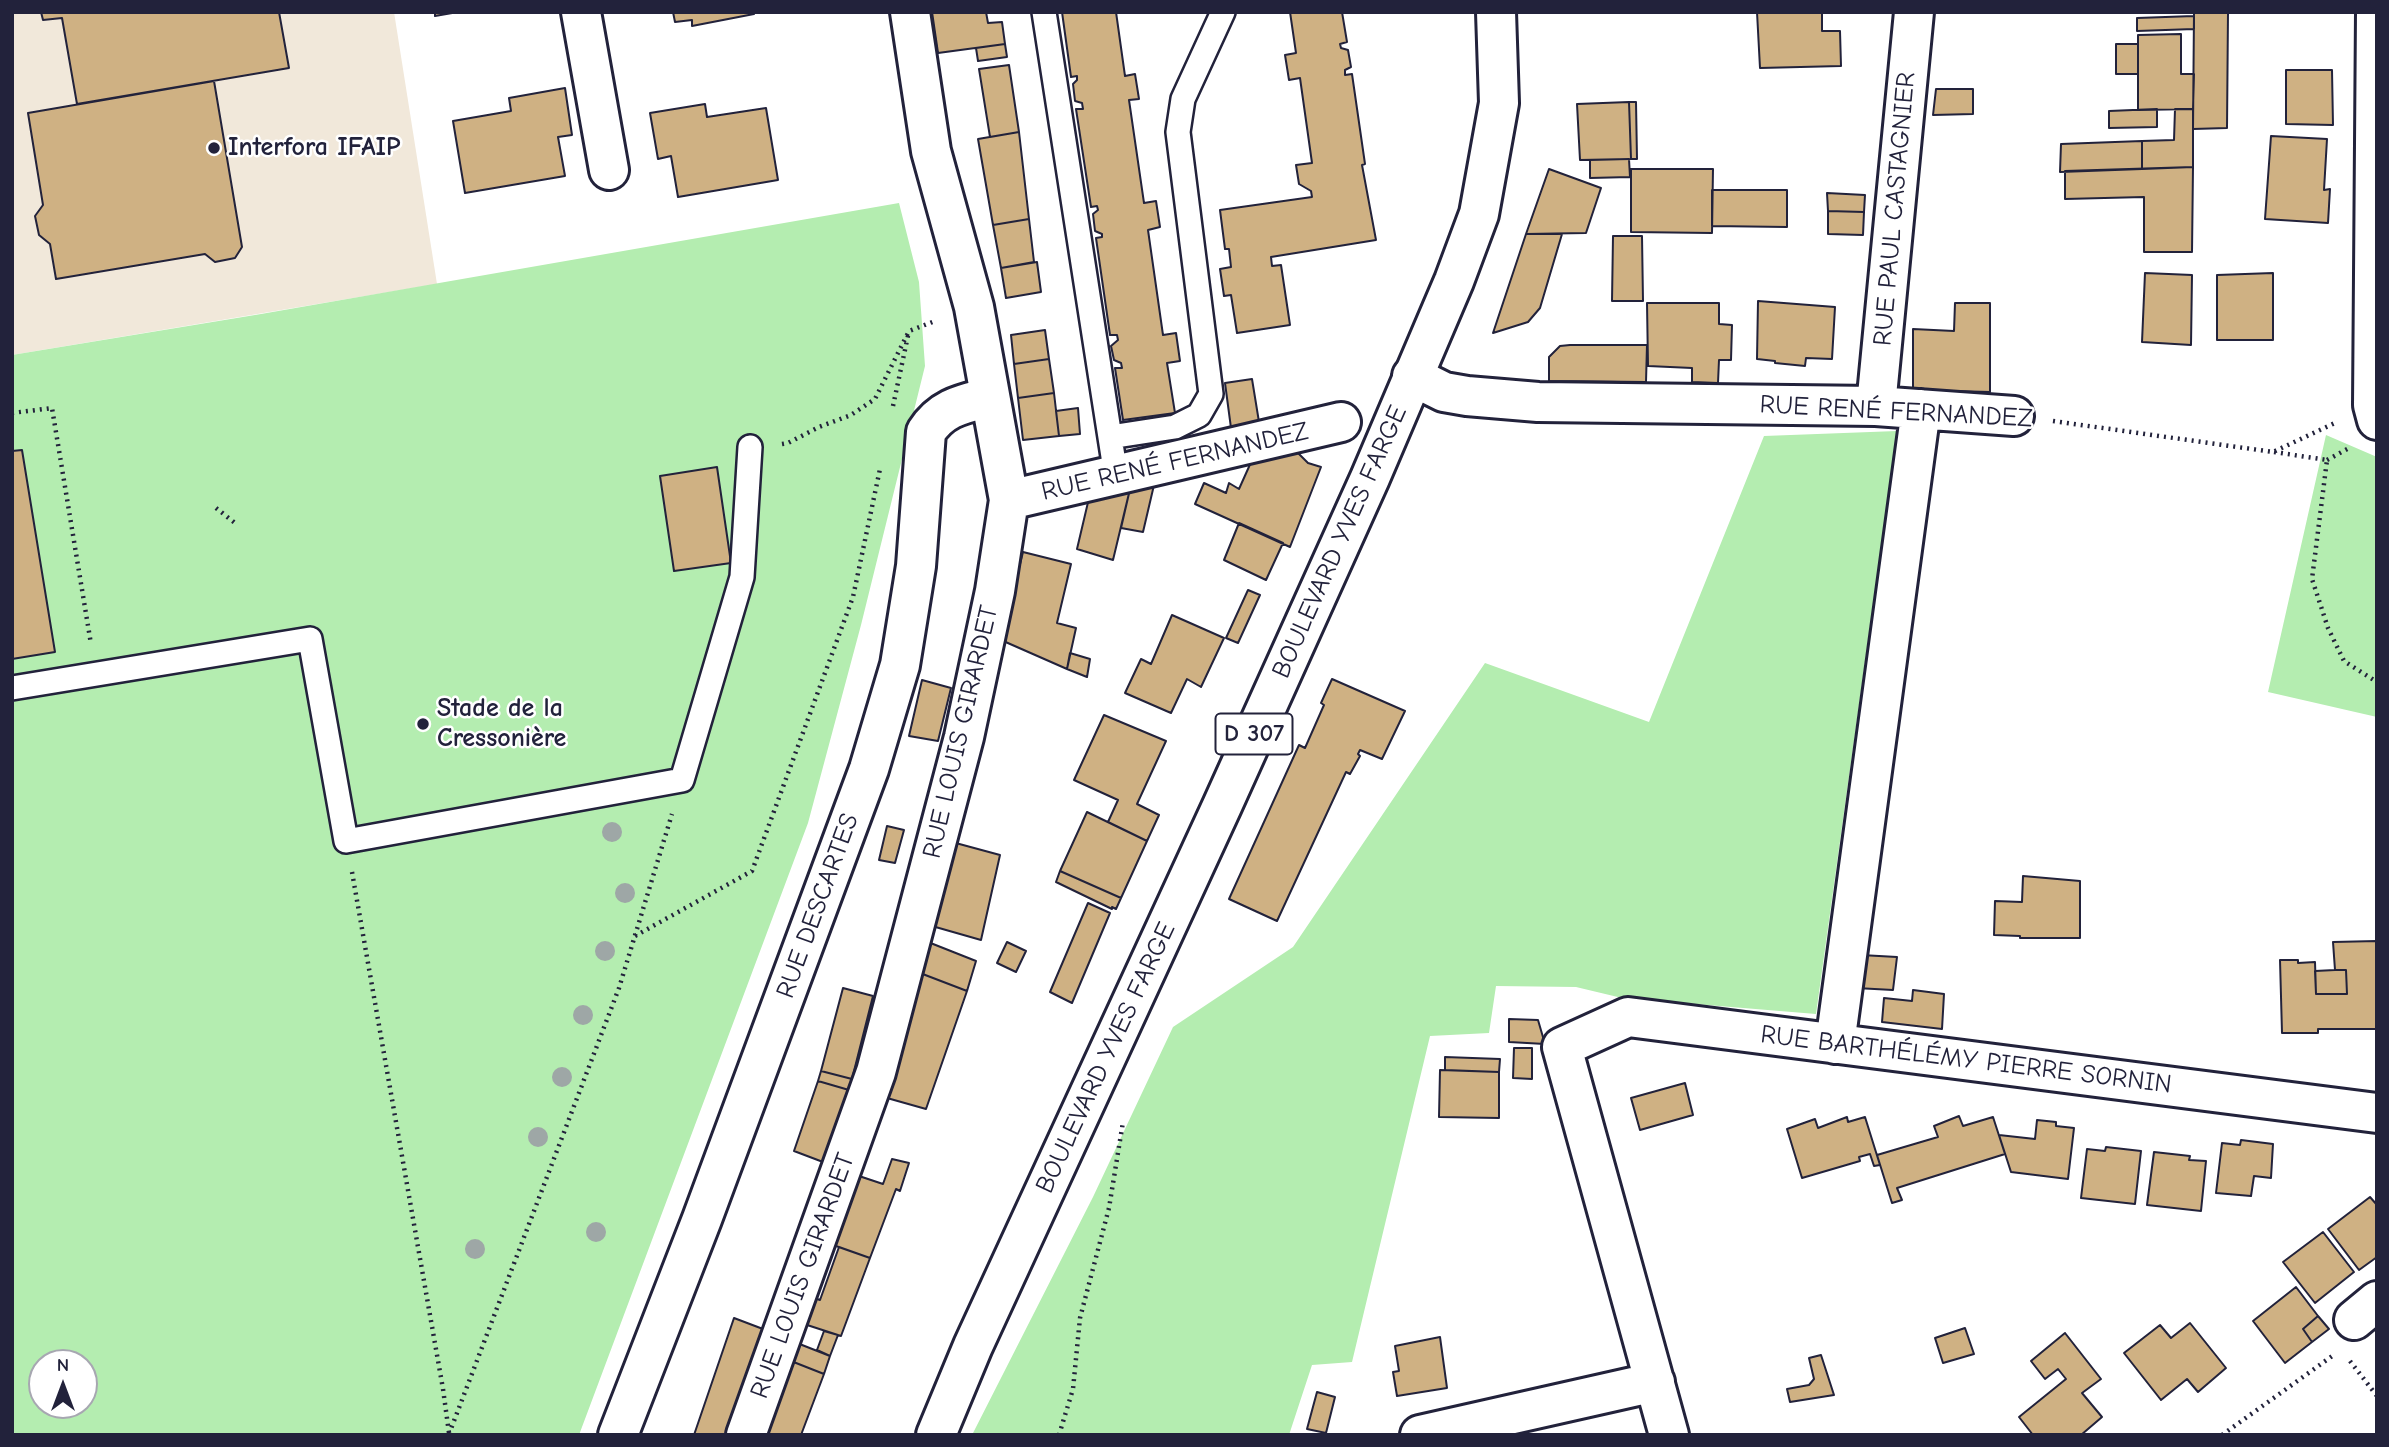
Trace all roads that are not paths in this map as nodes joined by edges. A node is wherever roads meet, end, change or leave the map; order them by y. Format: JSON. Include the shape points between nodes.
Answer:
{"nodes":[{"id":1,"x":581,"y":12,"type":"edge"},
{"id":2,"x":910,"y":12,"type":"edge"},
{"id":3,"x":1044,"y":12,"type":"edge"},
{"id":4,"x":1223,"y":12,"type":"edge"},
{"id":5,"x":1496,"y":12,"type":"edge"},
{"id":6,"x":1914,"y":12,"type":"edge"},
{"id":7,"x":2375,"y":12,"type":"edge"},
{"id":8,"x":609,"y":170,"type":"dead end"},
{"id":9,"x":1412,"y":376,"type":"junction"},
{"id":10,"x":990,"y":397,"type":"junction"},
{"id":11,"x":1876,"y":406,"type":"junction"},
{"id":12,"x":1922,"y":409,"type":"junction"},
{"id":13,"x":2375,"y":412,"type":"edge"},
{"id":14,"x":2014,"y":416,"type":"road end"},
{"id":15,"x":1341,"y":422,"type":"dead end"},
{"id":16,"x":1110,"y":437,"type":"junction"},
{"id":17,"x":750,"y":447,"type":"road end"},
{"id":18,"x":1116,"y":476,"type":"junction"},
{"id":19,"x":1009,"y":500,"type":"junction"},
{"id":20,"x":12,"y":688,"type":"edge"},
{"id":21,"x":1835,"y":1044,"type":"junction"},
{"id":22,"x":2377,"y":1113,"type":"edge"},
{"id":23,"x":1655,"y":1382,"type":"junction"},
{"id":24,"x":618,"y":1435,"type":"edge"},
{"id":25,"x":747,"y":1435,"type":"edge"},
{"id":26,"x":936,"y":1435,"type":"edge"},
{"id":27,"x":1420,"y":1435,"type":"edge"},
{"id":28,"x":1669,"y":1435,"type":"edge"}],
"edges":[{"from":1,"to":8,"type":"street"},
{"from":2,"to":10,"type":"street","name":"RUE LOUIS GIRARDET","via":[[930,151],[974,307]]},
{"from":3,"to":16,"type":"lane"},
{"from":4,"to":16,"type":"lane","via":[[1183,99],[1178,132],[1211,394],[1199,415],[1175,427]]},
{"from":5,"to":9,"type":"street","name":"BOULEVARD YVES FARGE","number":"D 307","via":[[1499,103],[1479,215]]},
{"from":6,"to":11,"type":"street","name":"RUE PAUL CASTAGNIER"},
{"from":7,"to":13,"type":"street"},
{"from":9,"to":11,"type":"street","name":"RUE RENÉ FERNANDEZ","via":[[1444,392],[1538,402]]},
{"from":9,"to":26,"type":"street","name":"BOULEVARD YVES FARGE","number":"D 307","via":[[1370,478]]},
{"from":10,"to":19,"type":"street","name":"RUE LOUIS GIRARDET"},
{"from":10,"to":24,"type":"street","name":"RUE DESCARTES","via":[[955,407],[935,418],[926,432],[916,566],[900,665],[869,769]]},
{"from":11,"to":12,"type":"street","name":"RUE RENÉ FERNANDEZ"},
{"from":12,"to":14,"type":"street","name":"RUE RENÉ FERNANDEZ"},
{"from":12,"to":21,"type":"street"},
{"from":15,"to":18,"type":"street","name":"RUE RENÉ FERNANDEZ"},
{"from":16,"to":18,"type":"lane"},
{"from":17,"to":20,"type":"lane","via":[[742,577],[682,780],[346,841],[310,639]]},
{"from":18,"to":19,"type":"street","name":"RUE RENÉ FERNANDEZ"},
{"from":19,"to":25,"type":"street","name":"RUE LOUIS GIRARDET","via":[[964,737],[876,1072]]},
{"from":21,"to":22,"type":"street","name":"RUE BARTHÉLÉMY PIERRE SORNIN"},
{"from":21,"to":23,"type":"street","name":"RUE BARTHÉLÉMY PIERRE SORNIN","via":[[1628,1017],[1562,1047]]},
{"from":23,"to":27,"type":"street"},
{"from":23,"to":28,"type":"street"}]}
